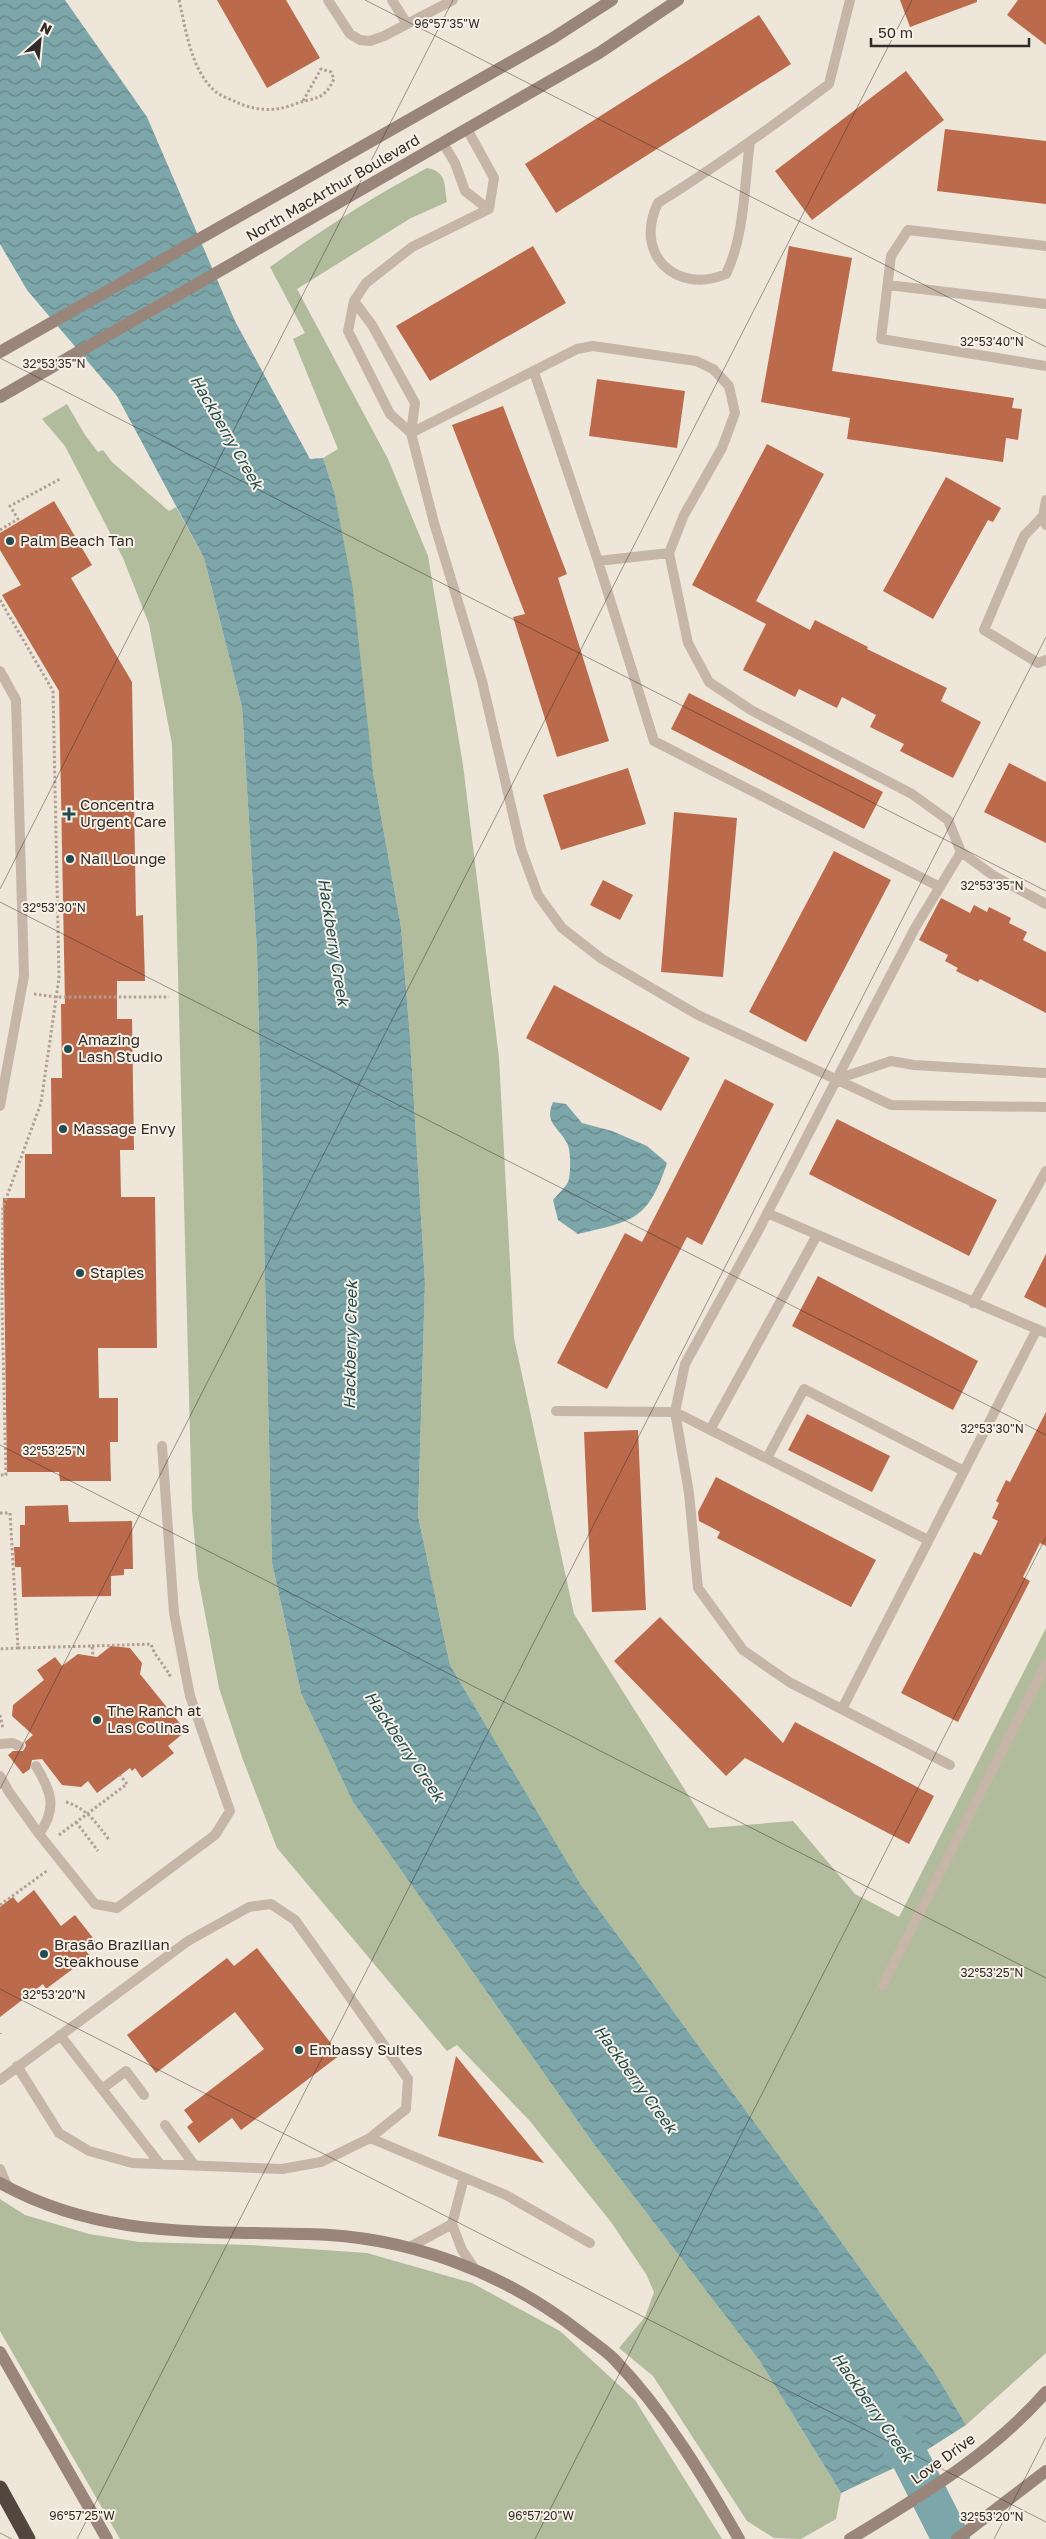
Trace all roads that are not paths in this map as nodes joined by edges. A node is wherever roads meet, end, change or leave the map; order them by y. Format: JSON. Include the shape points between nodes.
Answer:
{"nodes":[{"id":1,"x":328,"y":0,"type":"edge"},
{"id":2,"x":392,"y":0,"type":"edge"},
{"id":3,"x":453,"y":0,"type":"edge"},
{"id":4,"x":612,"y":0,"type":"edge"},
{"id":5,"x":678,"y":0,"type":"edge"},
{"id":6,"x":850,"y":0,"type":"edge"},
{"id":7,"x":407,"y":24,"type":"junction"},
{"id":8,"x":467,"y":129,"type":"junction"},
{"id":9,"x":750,"y":142,"type":"junction"},
{"id":10,"x":443,"y":143,"type":"junction"},
{"id":11,"x":488,"y":209,"type":"junction"},
{"id":12,"x":1046,"y":246,"type":"edge"},
{"id":13,"x":888,"y":285,"type":"junction"},
{"id":14,"x":354,"y":301,"type":"junction"},
{"id":15,"x":1046,"y":304,"type":"edge"},
{"id":16,"x":0,"y":352,"type":"edge"},
{"id":17,"x":1046,"y":366,"type":"edge"},
{"id":18,"x":534,"y":372,"type":"junction"},
{"id":19,"x":0,"y":397,"type":"edge"},
{"id":20,"x":411,"y":434,"type":"junction"},
{"id":21,"x":1046,"y":500,"type":"edge"},
{"id":22,"x":1044,"y":520,"type":"edge"},
{"id":23,"x":669,"y":554,"type":"junction"},
{"id":24,"x":598,"y":561,"type":"junction"},
{"id":25,"x":1046,"y":660,"type":"edge"},
{"id":26,"x":0,"y":671,"type":"edge"},
{"id":27,"x":961,"y":852,"type":"junction"},
{"id":28,"x":940,"y":887,"type":"junction"},
{"id":29,"x":1046,"y":904,"type":"edge"},
{"id":30,"x":1046,"y":1073,"type":"edge"},
{"id":31,"x":837,"y":1079,"type":"junction"},
{"id":32,"x":1,"y":1099,"type":"edge"},
{"id":33,"x":1046,"y":1107,"type":"edge"},
{"id":34,"x":1046,"y":1170,"type":"edge"},
{"id":35,"x":767,"y":1213,"type":"junction"},
{"id":36,"x":817,"y":1235,"type":"junction"},
{"id":37,"x":973,"y":1303,"type":"junction"},
{"id":38,"x":1041,"y":1331,"type":"edge"},
{"id":39,"x":556,"y":1411,"type":"dead end"},
{"id":40,"x":675,"y":1412,"type":"junction"},
{"id":41,"x":710,"y":1430,"type":"junction"},
{"id":42,"x":162,"y":1446,"type":"dead end"},
{"id":43,"x":767,"y":1458,"type":"junction"},
{"id":44,"x":964,"y":1471,"type":"junction"},
{"id":45,"x":928,"y":1540,"type":"junction"},
{"id":46,"x":1046,"y":1664,"type":"edge"},
{"id":47,"x":842,"y":1709,"type":"junction"},
{"id":48,"x":0,"y":1744,"type":"edge"},
{"id":49,"x":19,"y":1746,"type":"dead end"},
{"id":50,"x":950,"y":1765,"type":"dead end"},
{"id":51,"x":36,"y":1766,"type":"dead end"},
{"id":52,"x":0,"y":1776,"type":"edge"},
{"id":53,"x":39,"y":1834,"type":"junction"},
{"id":54,"x":883,"y":1985,"type":"dead end"},
{"id":55,"x":60,"y":2035,"type":"junction"},
{"id":56,"x":17,"y":2066,"type":"junction"},
{"id":57,"x":0,"y":2080,"type":"edge"},
{"id":58,"x":103,"y":2088,"type":"junction"},
{"id":59,"x":144,"y":2095,"type":"dead end"},
{"id":60,"x":165,"y":2125,"type":"dead end"},
{"id":61,"x":370,"y":2138,"type":"junction"},
{"id":62,"x":160,"y":2164,"type":"junction"},
{"id":63,"x":195,"y":2166,"type":"junction"},
{"id":64,"x":0,"y":2169,"type":"edge"},
{"id":65,"x":464,"y":2178,"type":"junction"},
{"id":66,"x":4,"y":2185,"type":"edge"},
{"id":67,"x":452,"y":2224,"type":"junction"},
{"id":68,"x":590,"y":2243,"type":"dead end"},
{"id":69,"x":408,"y":2248,"type":"junction"},
{"id":70,"x":474,"y":2268,"type":"junction"},
{"id":71,"x":0,"y":2352,"type":"edge"},
{"id":72,"x":1046,"y":2392,"type":"edge"},
{"id":73,"x":1046,"y":2471,"type":"edge"},
{"id":74,"x":0,"y":2488,"type":"edge"},
{"id":75,"x":28,"y":2539,"type":"edge"},
{"id":76,"x":107,"y":2539,"type":"edge"},
{"id":77,"x":740,"y":2539,"type":"edge"},
{"id":78,"x":850,"y":2539,"type":"edge"},
{"id":79,"x":957,"y":2539,"type":"edge"}],
"edges":[{"from":1,"to":7,"type":"lane","via":[[350,34],[360,40],[370,41]]},
{"from":2,"to":7,"type":"lane"},
{"from":3,"to":7,"type":"lane"},
{"from":4,"to":16,"type":"main road","name":"North MacArthur Boulevard","via":[[553,38]]},
{"from":5,"to":8,"type":"main road","name":"North MacArthur Boulevard","via":[[599,53]]},
{"from":6,"to":9,"type":"lane","via":[[828,84]]},
{"from":8,"to":10,"type":"main road","name":"North MacArthur Boulevard"},
{"from":8,"to":11,"type":"lane","via":[[494,178]]},
{"from":9,"to":9,"type":"lane","via":[[658,203],[650,229],[652,249],[662,265],[676,275],[711,280],[726,274],[738,235]]},
{"from":10,"to":11,"type":"lane","via":[[455,163],[465,191]]},
{"from":10,"to":19,"type":"main road","name":"North MacArthur Boulevard"},
{"from":11,"to":14,"type":"lane","via":[[412,247],[366,283]]},
{"from":12,"to":13,"type":"lane","via":[[908,230],[891,256]]},
{"from":13,"to":15,"type":"lane"},
{"from":13,"to":17,"type":"lane","via":[[881,338]]},
{"from":14,"to":20,"type":"lane","via":[[372,325],[415,403]]},
{"from":14,"to":20,"type":"lane","via":[[348,331],[390,414]]},
{"from":18,"to":20,"type":"lane"},
{"from":18,"to":23,"type":"lane","via":[[577,349],[593,346],[696,360],[713,369],[729,386],[734,413],[722,448],[684,516]]},
{"from":18,"to":24,"type":"lane"},
{"from":20,"to":31,"type":"lane","via":[[482,681],[521,849],[538,895],[562,928],[602,959],[698,1016]]},
{"from":21,"to":22,"type":"lane"},
{"from":22,"to":25,"type":"lane","via":[[1024,536],[984,630],[1038,663]]},
{"from":23,"to":24,"type":"lane"},
{"from":23,"to":27,"type":"lane","via":[[688,643],[709,682],[751,710],[912,794],[948,820]]},
{"from":24,"to":28,"type":"lane","via":[[654,741]]},
{"from":26,"to":32,"type":"lane","via":[[16,700],[24,976]]},
{"from":27,"to":28,"type":"lane"},
{"from":27,"to":29,"type":"lane","via":[[994,876]]},
{"from":28,"to":31,"type":"lane","via":[[915,928]]},
{"from":30,"to":31,"type":"lane","via":[[891,1062]]},
{"from":31,"to":33,"type":"lane","via":[[891,1105]]},
{"from":31,"to":35,"type":"lane"},
{"from":34,"to":37,"type":"lane"},
{"from":35,"to":36,"type":"lane"},
{"from":35,"to":40,"type":"lane","via":[[685,1364]]},
{"from":36,"to":37,"type":"lane"},
{"from":36,"to":41,"type":"lane"},
{"from":37,"to":38,"type":"lane"},
{"from":38,"to":44,"type":"lane"},
{"from":39,"to":40,"type":"lane"},
{"from":40,"to":41,"type":"lane"},
{"from":40,"to":47,"type":"lane","via":[[689,1493],[698,1588],[743,1650],[789,1682]]},
{"from":41,"to":43,"type":"lane"},
{"from":42,"to":53,"type":"lane","via":[[174,1613],[190,1696],[230,1811],[215,1835],[118,1908],[95,1904]]},
{"from":43,"to":44,"type":"lane","via":[[804,1389]]},
{"from":43,"to":45,"type":"lane"},
{"from":44,"to":45,"type":"lane"},
{"from":45,"to":47,"type":"lane"},
{"from":46,"to":54,"type":"lane"},
{"from":47,"to":50,"type":"lane"},
{"from":48,"to":49,"type":"lane"},
{"from":51,"to":53,"type":"lane","via":[[50,1790],[48,1821]]},
{"from":52,"to":53,"type":"lane"},
{"from":55,"to":56,"type":"lane"},
{"from":55,"to":58,"type":"lane"},
{"from":55,"to":61,"type":"lane","via":[[188,1941],[249,1907],[271,1904],[295,1920],[408,2079],[406,2109]]},
{"from":56,"to":57,"type":"lane"},
{"from":56,"to":62,"type":"lane","via":[[59,2133],[89,2151],[132,2163]]},
{"from":58,"to":59,"type":"lane","via":[[126,2071]]},
{"from":58,"to":62,"type":"lane"},
{"from":60,"to":63,"type":"lane"},
{"from":61,"to":63,"type":"lane","via":[[321,2162],[282,2169]]},
{"from":61,"to":65,"type":"lane"},
{"from":62,"to":63,"type":"lane"},
{"from":64,"to":66,"type":"lane"},
{"from":65,"to":67,"type":"lane"},
{"from":65,"to":68,"type":"lane","via":[[506,2195]]},
{"from":66,"to":69,"type":"main road","via":[[62,2210],[140,2228],[181,2232],[342,2235]]},
{"from":67,"to":69,"type":"lane"},
{"from":67,"to":70,"type":"lane","via":[[462,2250]]},
{"from":69,"to":70,"type":"main road"},
{"from":70,"to":77,"type":"main road","via":[[561,2317],[613,2358],[658,2409]]},
{"from":71,"to":76,"type":"main road"},
{"from":72,"to":78,"type":"main road","name":"Love Drive","via":[[982,2452],[905,2506]]},
{"from":73,"to":79,"type":"main road"},
{"from":74,"to":75,"type":"highway"}]}
